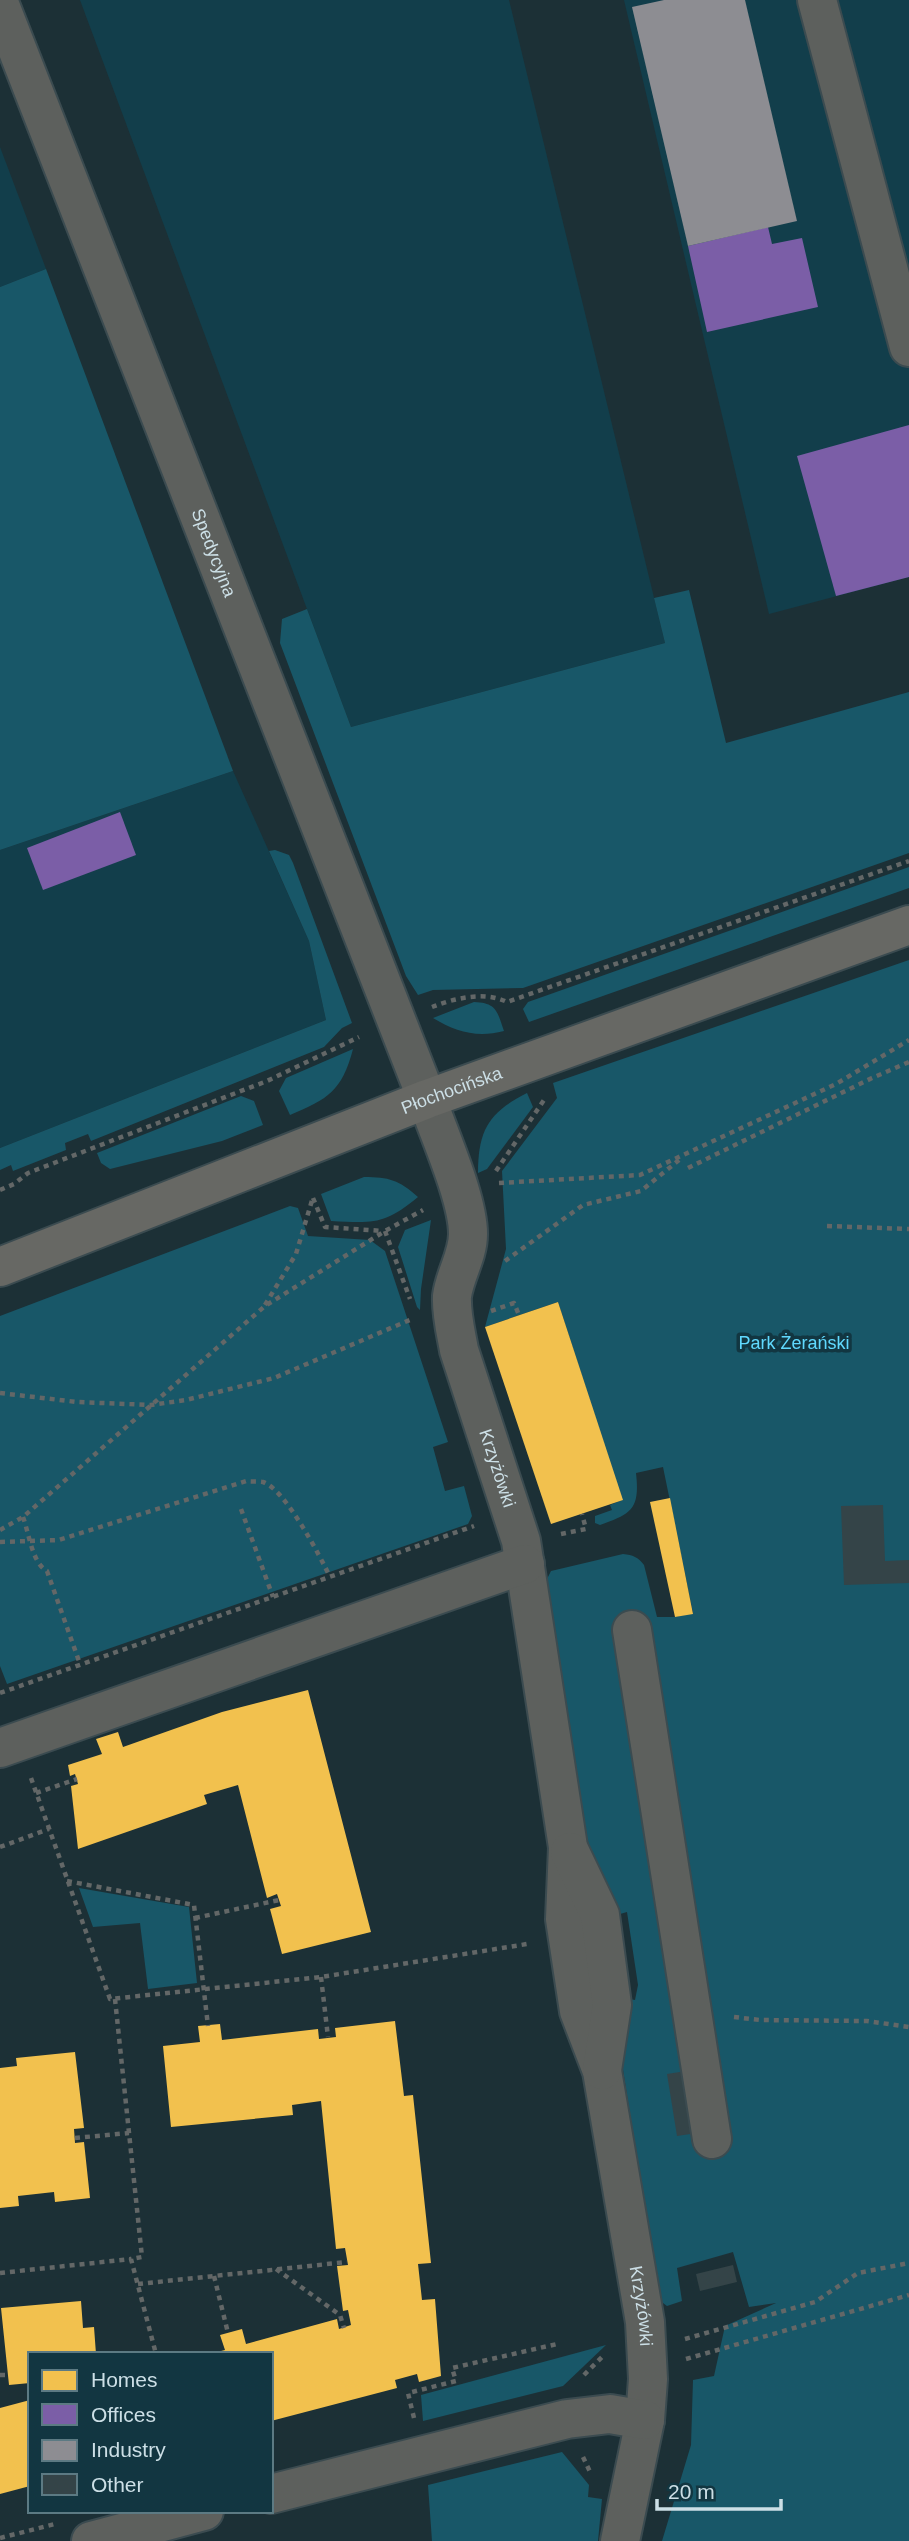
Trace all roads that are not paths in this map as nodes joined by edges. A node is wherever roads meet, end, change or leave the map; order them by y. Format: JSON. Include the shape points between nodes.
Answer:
{"nodes":[{"id":1,"x":817,"y":0,"type":"edge"},
{"id":2,"x":0,"y":5,"type":"edge"},
{"id":3,"x":909,"y":347,"type":"edge"},
{"id":4,"x":909,"y":925,"type":"edge"},
{"id":5,"x":427,"y":1099,"type":"junction"},
{"id":6,"x":0,"y":1267,"type":"edge"},
{"id":7,"x":525,"y":1564,"type":"junction"},
{"id":8,"x":632,"y":1630,"type":"dead end"},
{"id":9,"x":0,"y":1748,"type":"edge"},
{"id":10,"x":712,"y":2139,"type":"dead end"},
{"id":11,"x":645,"y":2420,"type":"junction"},
{"id":12,"x":273,"y":2493,"type":"edge"},
{"id":13,"x":196,"y":2513,"type":"edge"},
{"id":14,"x":91,"y":2541,"type":"edge"},
{"id":15,"x":620,"y":2541,"type":"edge"}],
"edges":[{"from":1,"to":3,"type":"street"},
{"from":2,"to":5,"type":"street","name":"Spedycyjna"},
{"from":4,"to":5,"type":"main road","name":"Płochocińska"},
{"from":5,"to":6,"type":"main road","name":"Płochocińska"},
{"from":5,"to":7,"type":"street","name":"Krzyżówki","via":[[467,1220],[466,1254],[452,1296],[459,1350],[514,1514]]},
{"from":7,"to":9,"type":"street"},
{"from":7,"to":11,"type":"street","name":"Krzyżówki","via":[[568,1847],[600,1915],[612,2005],[602,2071],[645,2322],[662,2355],[648,2379]]},
{"from":8,"to":10,"type":"street"},
{"from":11,"to":12,"type":"street","via":[[610,2414],[567,2419]]},
{"from":11,"to":15,"type":"street","name":"Krzyżówki"},
{"from":13,"to":14,"type":"street"}]}
